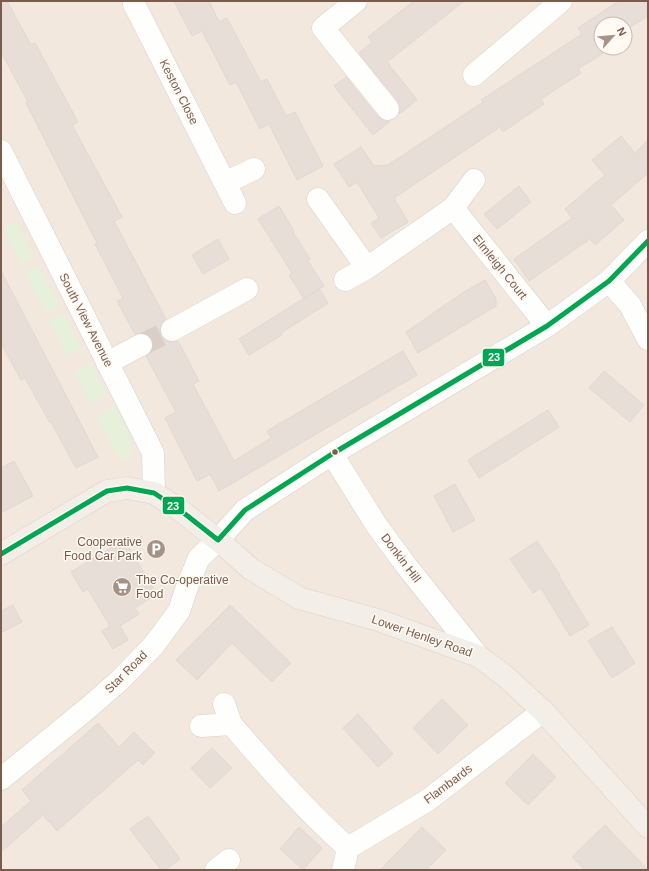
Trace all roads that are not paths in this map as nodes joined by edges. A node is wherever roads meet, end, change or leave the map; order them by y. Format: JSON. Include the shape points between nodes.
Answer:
{"nodes":[{"id":1,"x":134,"y":1,"type":"edge"},
{"id":2,"x":356,"y":1,"type":"edge"},
{"id":3,"x":561,"y":1,"type":"edge"},
{"id":4,"x":474,"y":74,"type":"dead end"},
{"id":5,"x":388,"y":108,"type":"dead end"},
{"id":6,"x":1,"y":151,"type":"edge"},
{"id":7,"x":254,"y":169,"type":"dead end"},
{"id":8,"x":474,"y":180,"type":"dead end"},
{"id":9,"x":225,"y":182,"type":"junction"},
{"id":10,"x":318,"y":199,"type":"dead end"},
{"id":11,"x":236,"y":202,"type":"dead end"},
{"id":12,"x":453,"y":208,"type":"junction"},
{"id":13,"x":648,"y":241,"type":"edge"},
{"id":14,"x":367,"y":268,"type":"junction"},
{"id":15,"x":345,"y":280,"type":"dead end"},
{"id":16,"x":609,"y":281,"type":"junction"},
{"id":17,"x":247,"y":289,"type":"dead end"},
{"id":18,"x":547,"y":326,"type":"junction"},
{"id":19,"x":172,"y":330,"type":"tunnel mouth"},
{"id":20,"x":648,"y":339,"type":"edge"},
{"id":21,"x":141,"y":345,"type":"tunnel mouth"},
{"id":22,"x":108,"y":363,"type":"junction"},
{"id":23,"x":332,"y":454,"type":"junction"},
{"id":24,"x":154,"y":492,"type":"junction"},
{"id":25,"x":218,"y":540,"type":"junction"},
{"id":26,"x":1,"y":554,"type":"edge"},
{"id":27,"x":478,"y":656,"type":"junction"},
{"id":28,"x":543,"y":711,"type":"junction"},
{"id":29,"x":201,"y":726,"type":"dead end"},
{"id":30,"x":1,"y":779,"type":"edge"},
{"id":31,"x":648,"y":828,"type":"edge"},
{"id":32,"x":348,"y":848,"type":"junction"},
{"id":33,"x":342,"y":870,"type":"edge"}],
"edges":[{"from":1,"to":9,"type":"street","name":"Keston Close"},
{"from":2,"to":5,"type":"street","via":[[323,28]]},
{"from":3,"to":4,"type":"street"},
{"from":6,"to":22,"type":"street","name":"South View Avenue"},
{"from":7,"to":9,"type":"street"},
{"from":8,"to":12,"type":"street"},
{"from":9,"to":11,"type":"street","name":"Keston Close"},
{"from":10,"to":14,"type":"street"},
{"from":12,"to":14,"type":"street"},
{"from":12,"to":18,"type":"street","name":"Elmleigh Court"},
{"from":13,"to":16,"type":"street"},
{"from":14,"to":15,"type":"street"},
{"from":16,"to":18,"type":"street"},
{"from":16,"to":20,"type":"street","via":[[630,305]]},
{"from":17,"to":19,"type":"street"},
{"from":18,"to":23,"type":"street"},
{"from":21,"to":22,"type":"street"},
{"from":22,"to":24,"type":"street","name":"South View Avenue","via":[[153,453]]},
{"from":23,"to":25,"type":"street","via":[[245,510]]},
{"from":23,"to":27,"type":"street","name":"Donkin Hill","via":[[377,526]]},
{"from":24,"to":25,"type":"main road"},
{"from":24,"to":26,"type":"main road","via":[[127,488],[107,491]]},
{"from":25,"to":27,"type":"main road","name":"Lower Henley Road","via":[[251,570],[299,598],[378,620]]},
{"from":25,"to":30,"type":"street","name":"Star Road","via":[[199,558],[179,611],[154,645],[119,681]]},
{"from":27,"to":28,"type":"main road","name":"Lower Henley Road","via":[[505,676]]},
{"from":28,"to":31,"type":"main road","name":"Lower Henley Road"},
{"from":28,"to":32,"type":"street","name":"Flambards","via":[[428,800]]},
{"from":29,"to":32,"type":"street","via":[[227,714],[285,787]]},
{"from":32,"to":33,"type":"street"}]}
